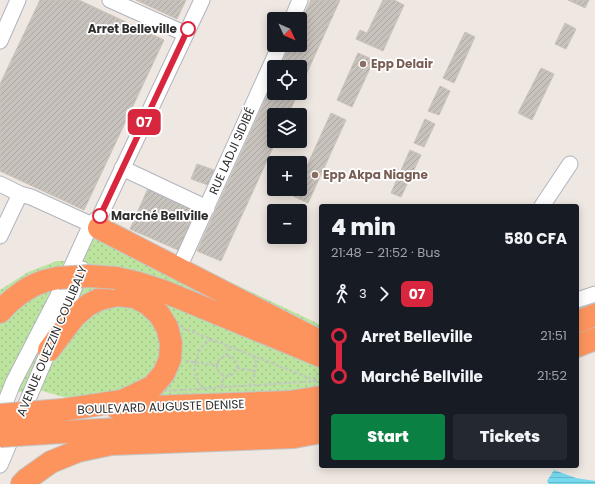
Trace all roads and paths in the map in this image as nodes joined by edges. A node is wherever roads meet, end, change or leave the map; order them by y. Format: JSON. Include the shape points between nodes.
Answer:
{"nodes":[{"id":1,"x":18,"y":0,"type":"edge"},
{"id":2,"x":110,"y":0,"type":"edge"},
{"id":3,"x":202,"y":0,"type":"edge"},
{"id":4,"x":300,"y":0,"type":"edge"},
{"id":5,"x":295,"y":12,"type":"edge"},
{"id":6,"x":186,"y":34,"type":"junction"},
{"id":7,"x":0,"y":41,"type":"edge"},
{"id":8,"x":277,"y":52,"type":"edge"},
{"id":9,"x":570,"y":164,"type":"dead end"},
{"id":10,"x":122,"y":168,"type":"junction"},
{"id":11,"x":0,"y":184,"type":"edge"},
{"id":12,"x":20,"y":194,"type":"junction"},
{"id":13,"x":543,"y":204,"type":"edge"},
{"id":14,"x":207,"y":208,"type":"junction"},
{"id":15,"x":97,"y":223,"type":"junction"},
{"id":16,"x":0,"y":236,"type":"edge"},
{"id":17,"x":184,"y":257,"type":"dead end"},
{"id":18,"x":595,"y":294,"type":"edge"},
{"id":19,"x":579,"y":299,"type":"edge"},
{"id":20,"x":0,"y":312,"type":"edge"},
{"id":21,"x":595,"y":315,"type":"edge"},
{"id":22,"x":579,"y":321,"type":"edge"},
{"id":23,"x":212,"y":339,"type":"junction"},
{"id":24,"x":595,"y":340,"type":"edge"},
{"id":25,"x":319,"y":341,"type":"edge"},
{"id":26,"x":579,"y":345,"type":"edge"},
{"id":27,"x":228,"y":346,"type":"junction"},
{"id":28,"x":49,"y":350,"type":"junction"},
{"id":29,"x":319,"y":355,"type":"edge"},
{"id":30,"x":227,"y":356,"type":"junction"},
{"id":31,"x":255,"y":356,"type":"junction"},
{"id":32,"x":175,"y":359,"type":"junction"},
{"id":33,"x":195,"y":362,"type":"junction"},
{"id":34,"x":216,"y":364,"type":"junction"},
{"id":35,"x":237,"y":368,"type":"junction"},
{"id":36,"x":256,"y":371,"type":"junction"},
{"id":37,"x":224,"y":376,"type":"junction"},
{"id":38,"x":249,"y":386,"type":"junction"},
{"id":39,"x":222,"y":387,"type":"junction"},
{"id":40,"x":204,"y":389,"type":"junction"},
{"id":41,"x":319,"y":397,"type":"edge"},
{"id":42,"x":62,"y":410,"type":"junction"},
{"id":43,"x":0,"y":416,"type":"edge"},
{"id":44,"x":319,"y":416,"type":"edge"},
{"id":45,"x":319,"y":432,"type":"edge"},
{"id":46,"x":0,"y":436,"type":"edge"},
{"id":47,"x":51,"y":462,"type":"junction"},
{"id":48,"x":0,"y":465,"type":"edge"},
{"id":49,"x":22,"y":484,"type":"edge"},
{"id":50,"x":34,"y":484,"type":"edge"}],
"edges":[{"from":1,"to":7,"type":"street"},
{"from":2,"to":6,"type":"street"},
{"from":3,"to":6,"type":"street","name":"AVENUE OUEZZIN COULIBALY"},
{"from":4,"to":5,"type":"street"},
{"from":6,"to":10,"type":"street","name":"AVENUE OUEZZIN COULIBALY"},
{"from":8,"to":14,"type":"street","name":"RUE LADJI SIDIBÉ"},
{"from":9,"to":13,"type":"street"},
{"from":10,"to":14,"type":"street"},
{"from":10,"to":15,"type":"street","name":"AVENUE OUEZZIN COULIBALY"},
{"from":11,"to":12,"type":"street"},
{"from":12,"to":15,"type":"street"},
{"from":12,"to":16,"type":"street"},
{"from":14,"to":17,"type":"street","name":"RUE LADJI SIDIBÉ"},
{"from":15,"to":25,"type":"highway"},
{"from":15,"to":28,"type":"street","name":"AVENUE OUEZZIN COULIBALY"},
{"from":15,"to":43,"type":"street","name":"AVENUE OUEZZIN COULIBALY","via":[[13,383]]},
{"from":18,"to":19,"type":"street"},
{"from":20,"to":29,"type":"highway","bridge":true,"via":[[23,292],[42,282],[89,276],[116,278],[163,291]]},
{"from":21,"to":22,"type":"highway"},
{"from":23,"to":27,"type":"path"},
{"from":23,"to":32,"type":"path","via":[[178,326],[182,349]]},
{"from":23,"to":33,"type":"path","via":[[198,353]]},
{"from":24,"to":26,"type":"highway"},
{"from":27,"to":30,"type":"path"},
{"from":27,"to":31,"type":"path"},
{"from":28,"to":32,"type":"highway","via":[[74,317],[100,299],[117,295],[134,297],[148,304],[159,314],[167,327]]},
{"from":28,"to":48,"type":"street","name":"AVENUE OUEZZIN COULIBALY"},
{"from":30,"to":34,"type":"path","via":[[220,358]]},
{"from":30,"to":35,"type":"path","via":[[233,358]]},
{"from":31,"to":36,"type":"path"},
{"from":31,"to":38,"type":"path","via":[[317,381]]},
{"from":32,"to":33,"type":"path"},
{"from":32,"to":40,"type":"path","via":[[173,378],[165,391]]},
{"from":32,"to":42,"type":"highway","via":[[153,386],[122,401]]},
{"from":33,"to":34,"type":"path"},
{"from":33,"to":40,"type":"path","via":[[195,372]]},
{"from":34,"to":37,"type":"path","via":[[218,372]]},
{"from":35,"to":36,"type":"path"},
{"from":35,"to":37,"type":"path","via":[[231,376]]},
{"from":36,"to":38,"type":"path"},
{"from":37,"to":39,"type":"path"},
{"from":38,"to":39,"type":"path"},
{"from":39,"to":40,"type":"path"},
{"from":41,"to":42,"type":"highway","name":"BOULEVARD AUGUSTE DENISE","via":[[289,402]]},
{"from":42,"to":43,"type":"highway","name":"BOULEVARD AUGUSTE DENISE","bridge":true},
{"from":44,"to":46,"type":"highway","name":"BOULEVARD AUGUSTE DENISE","bridge":true},
{"from":45,"to":47,"type":"highway","via":[[294,437],[111,444],[78,451]]},
{"from":47,"to":49,"type":"highway"},
{"from":47,"to":50,"type":"street"}]}
